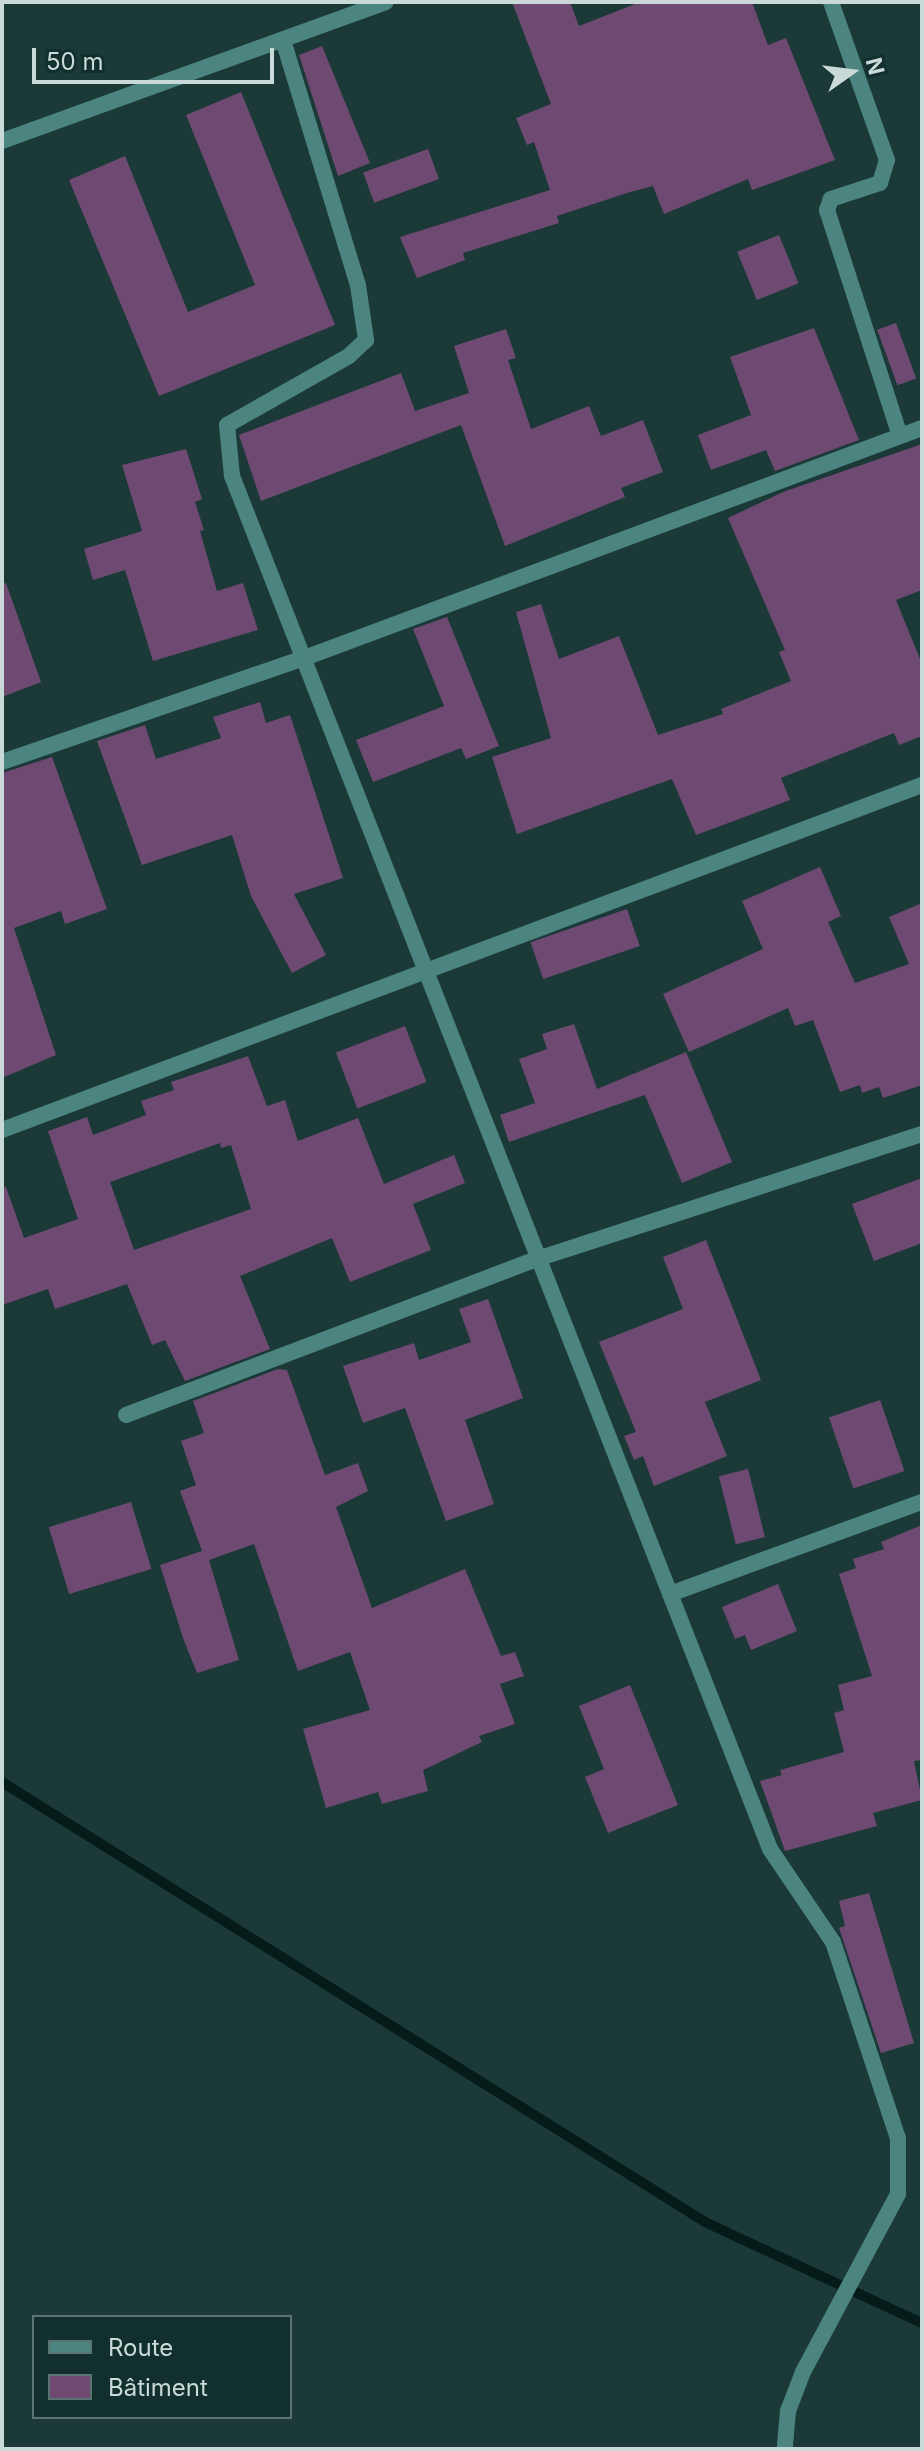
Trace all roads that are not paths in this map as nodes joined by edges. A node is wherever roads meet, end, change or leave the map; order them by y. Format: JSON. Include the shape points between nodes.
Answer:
{"nodes":[{"id":1,"x":386,"y":2,"type":"edge"},
{"id":2,"x":831,"y":2,"type":"edge"},
{"id":3,"x":283,"y":40,"type":"junction"},
{"id":4,"x":2,"y":141,"type":"edge"},
{"id":5,"x":922,"y":428,"type":"edge"},
{"id":6,"x":900,"y":436,"type":"junction"},
{"id":7,"x":307,"y":657,"type":"junction"},
{"id":8,"x":2,"y":762,"type":"edge"},
{"id":9,"x":922,"y":785,"type":"edge"},
{"id":10,"x":425,"y":971,"type":"junction"},
{"id":11,"x":2,"y":1130,"type":"edge"},
{"id":12,"x":922,"y":1134,"type":"edge"},
{"id":13,"x":537,"y":1259,"type":"junction"},
{"id":14,"x":126,"y":1415,"type":"dead end"},
{"id":15,"x":922,"y":1502,"type":"edge"},
{"id":16,"x":670,"y":1594,"type":"junction"},
{"id":17,"x":785,"y":2449,"type":"edge"}],
"edges":[{"from":1,"to":3,"type":"street"},
{"from":2,"to":6,"type":"street","via":[[887,172],[880,183],[831,199],[827,210]]},
{"from":3,"to":4,"type":"street"},
{"from":3,"to":7,"type":"street","via":[[365,316],[366,340],[349,356],[227,425],[232,476]]},
{"from":5,"to":6,"type":"street"},
{"from":6,"to":7,"type":"street"},
{"from":7,"to":8,"type":"street"},
{"from":7,"to":10,"type":"street"},
{"from":9,"to":10,"type":"street"},
{"from":10,"to":11,"type":"street"},
{"from":10,"to":13,"type":"street"},
{"from":12,"to":13,"type":"street"},
{"from":13,"to":14,"type":"street"},
{"from":13,"to":16,"type":"street"},
{"from":15,"to":16,"type":"street"},
{"from":16,"to":17,"type":"street","via":[[770,1849],[833,1942],[901,2162],[898,2194],[803,2372],[788,2411]]}]}
